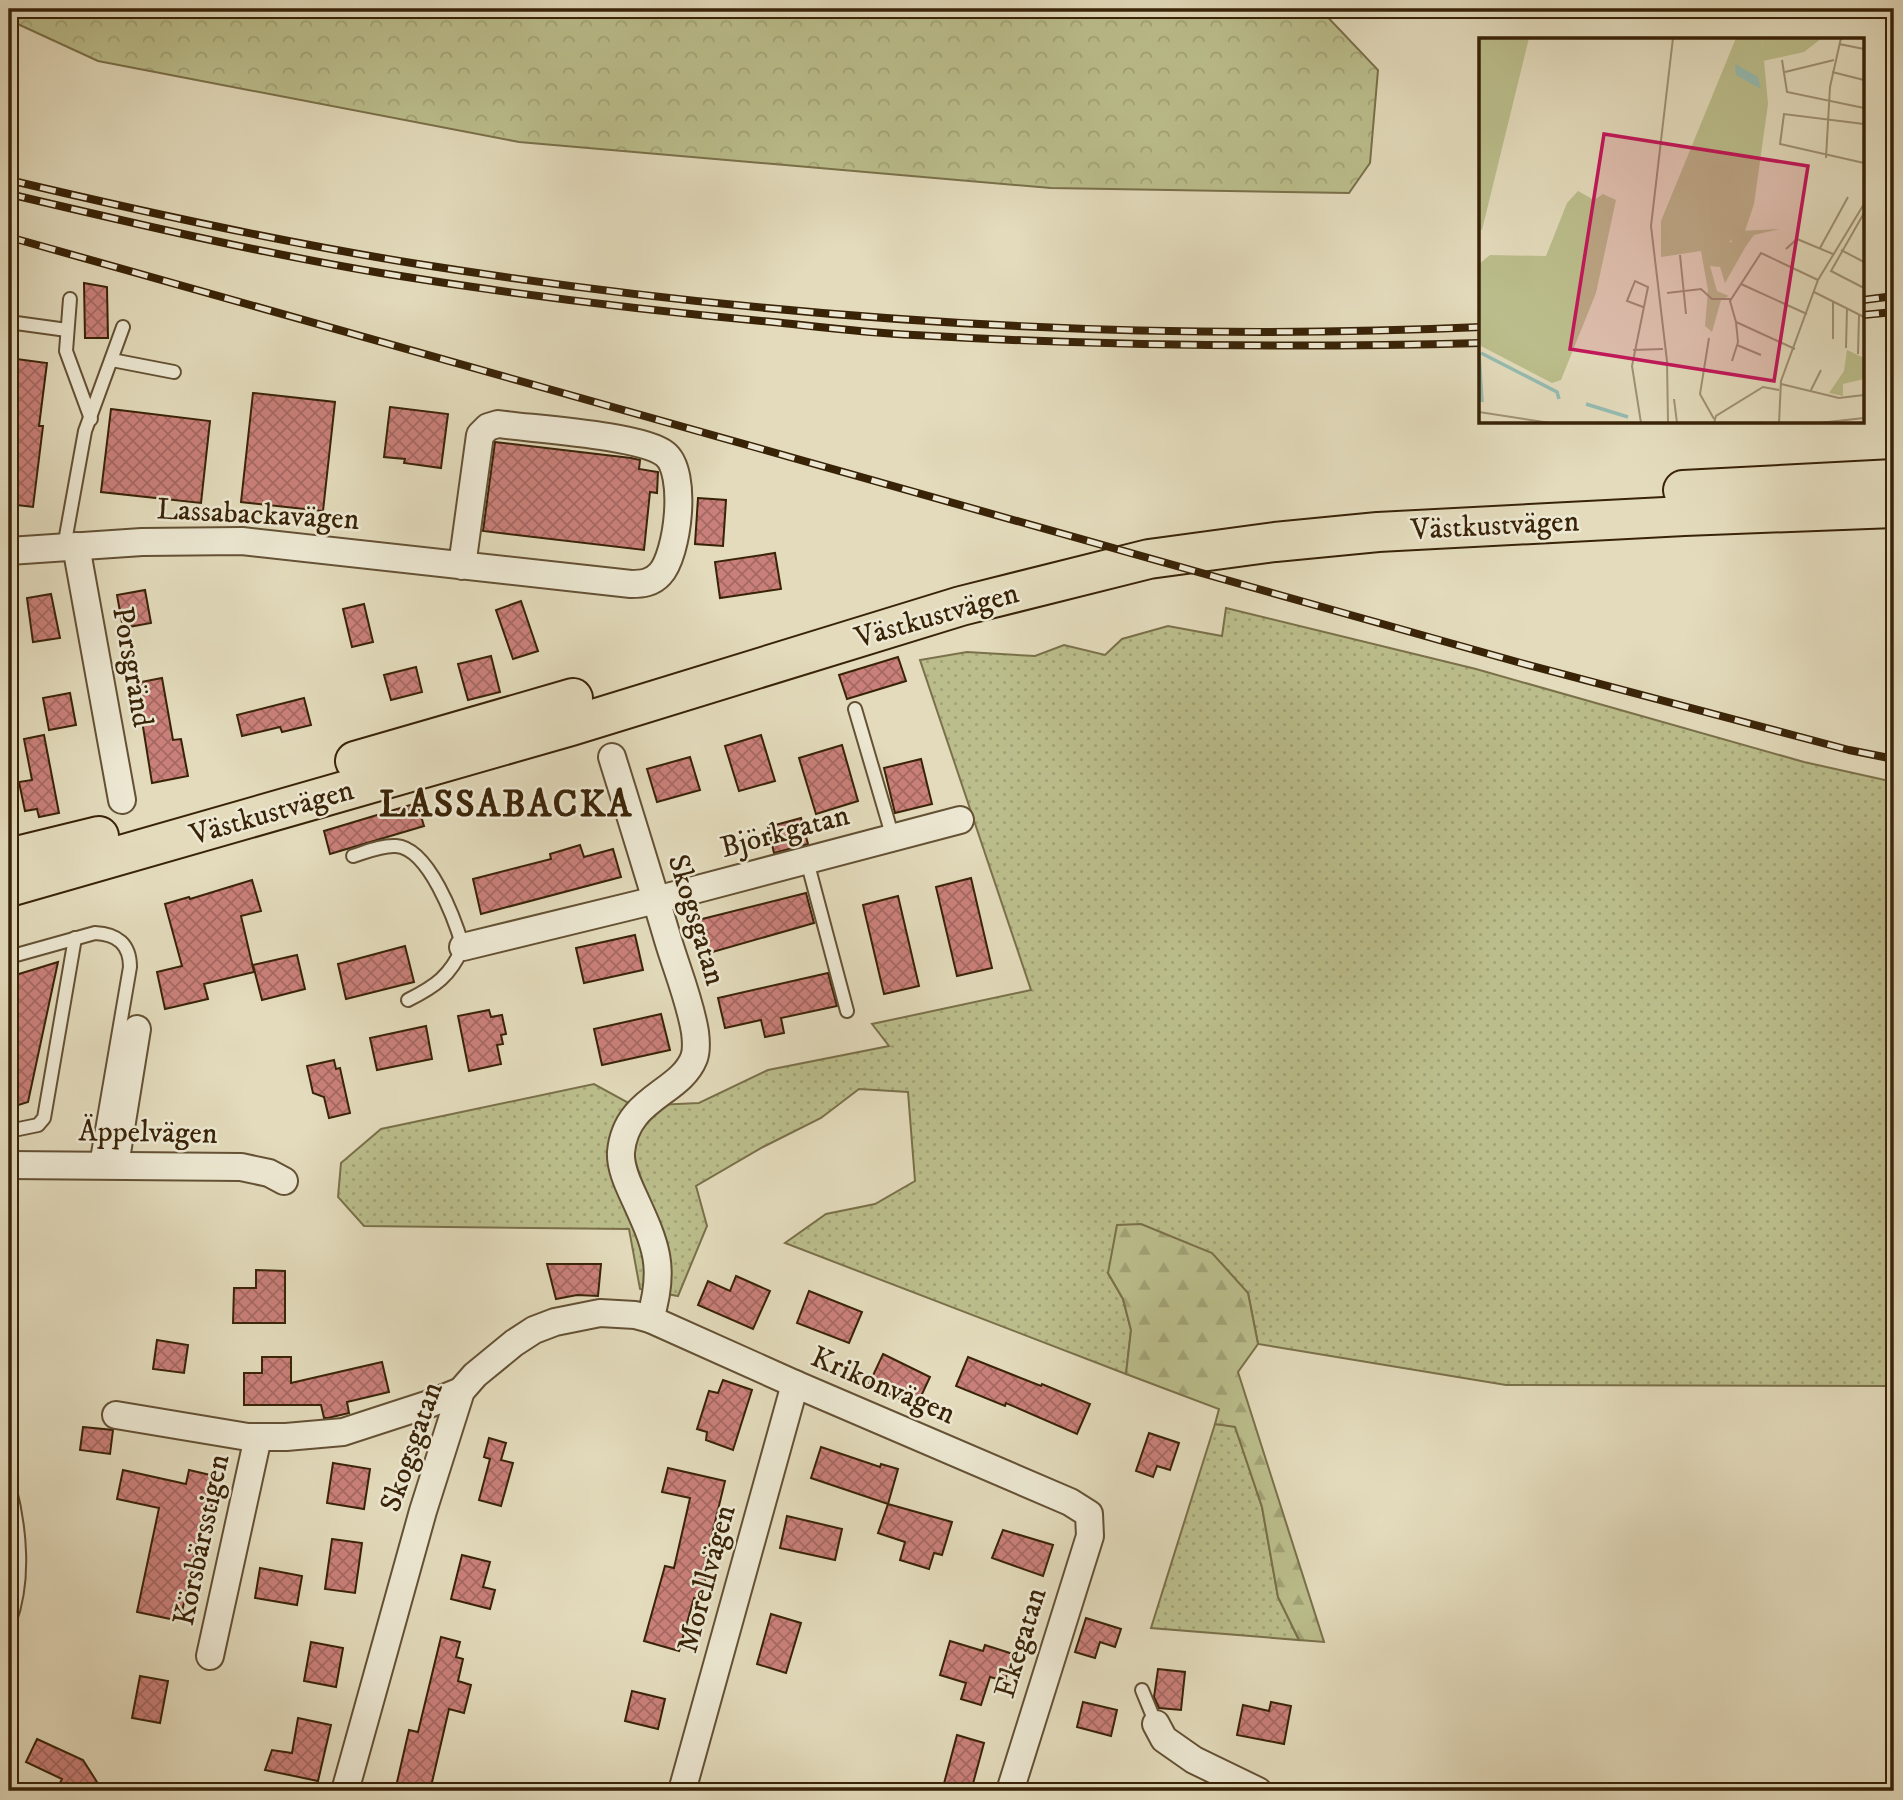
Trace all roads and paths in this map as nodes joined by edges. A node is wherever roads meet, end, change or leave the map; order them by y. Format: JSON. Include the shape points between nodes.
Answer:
{"nodes":[{"id":1,"x":70,"y":299,"type":"dead end"},
{"id":2,"x":9,"y":322,"type":"edge"},
{"id":3,"x":123,"y":327,"type":"dead end"},
{"id":4,"x":67,"y":330,"type":"junction"},
{"id":5,"x":112,"y":360,"type":"junction"},
{"id":6,"x":174,"y":372,"type":"dead end"},
{"id":7,"x":91,"y":419,"type":"junction"},
{"id":8,"x":1894,"y":479,"type":"edge"},
{"id":9,"x":1894,"y":508,"type":"edge"},
{"id":10,"x":70,"y":546,"type":"junction"},
{"id":11,"x":9,"y":551,"type":"edge"},
{"id":12,"x":462,"y":566,"type":"junction"},
{"id":13,"x":855,"y":709,"type":"dead end"},
{"id":14,"x":612,"y":757,"type":"dead end"},
{"id":15,"x":122,"y":800,"type":"dead end"},
{"id":16,"x":960,"y":820,"type":"dead end"},
{"id":17,"x":893,"y":838,"type":"junction"},
{"id":18,"x":353,"y":856,"type":"dead end"},
{"id":19,"x":9,"y":858,"type":"edge"},
{"id":20,"x":807,"y":861,"type":"junction"},
{"id":21,"x":9,"y":887,"type":"edge"},
{"id":22,"x":656,"y":900,"type":"junction"},
{"id":23,"x":75,"y":938,"type":"junction"},
{"id":24,"x":463,"y":947,"type":"junction"},
{"id":25,"x":9,"y":957,"type":"edge"},
{"id":26,"x":408,"y":1000,"type":"dead end"},
{"id":27,"x":847,"y":1011,"type":"dead end"},
{"id":28,"x":137,"y":1029,"type":"dead end"},
{"id":29,"x":9,"y":1131,"type":"edge"},
{"id":30,"x":9,"y":1165,"type":"edge"},
{"id":31,"x":106,"y":1165,"type":"junction"},
{"id":32,"x":284,"y":1181,"type":"dead end"},
{"id":33,"x":650,"y":1319,"type":"junction"},
{"id":34,"x":795,"y":1384,"type":"junction"},
{"id":35,"x":461,"y":1391,"type":"junction"},
{"id":36,"x":116,"y":1415,"type":"dead end"},
{"id":37,"x":258,"y":1437,"type":"junction"},
{"id":38,"x":9,"y":1486,"type":"edge"},
{"id":39,"x":1089,"y":1514,"type":"joint"},
{"id":40,"x":9,"y":1623,"type":"edge"},
{"id":41,"x":210,"y":1656,"type":"dead end"},
{"id":42,"x":1142,"y":1690,"type":"dead end"},
{"id":43,"x":1156,"y":1724,"type":"joint"},
{"id":44,"x":345,"y":1791,"type":"edge"},
{"id":45,"x":682,"y":1791,"type":"edge"},
{"id":46,"x":1010,"y":1791,"type":"edge"},
{"id":47,"x":1258,"y":1791,"type":"edge"}],
"edges":[{"from":1,"to":4,"type":"lane"},
{"from":2,"to":4,"type":"lane"},
{"from":3,"to":5,"type":"lane"},
{"from":4,"to":7,"type":"lane","via":[[66,351]]},
{"from":5,"to":6,"type":"lane"},
{"from":5,"to":7,"type":"lane"},
{"from":7,"to":10,"type":"lane","via":[[85,431]]},
{"from":8,"to":19,"type":"main road","name":"Västkustvägen","via":[[1377,508],[1157,535],[949,586],[233,798]]},
{"from":9,"to":21,"type":"main road","name":"Västkustvägen","via":[[1378,532],[1149,559],[961,606],[571,726]]},
{"from":10,"to":11,"type":"street","name":"Lassabackavägen"},
{"from":10,"to":12,"type":"street","name":"Lassabackavägen","via":[[242,541]]},
{"from":10,"to":15,"type":"street","name":"Porsgränd"},
{"from":12,"to":12,"type":"street","name":"Lassabackavägen","via":[[631,584],[652,581],[671,556],[679,495],[673,462],[650,445],[626,440],[498,424],[488,427],[480,435]]},
{"from":13,"to":17,"type":"lane"},
{"from":14,"to":22,"type":"street","name":"Skogsgatan"},
{"from":16,"to":17,"type":"street","name":"Björkgatan"},
{"from":17,"to":20,"type":"street","name":"Björkgatan"},
{"from":18,"to":24,"type":"lane","via":[[396,846],[418,857],[446,900]]},
{"from":20,"to":22,"type":"street","name":"Björkgatan"},
{"from":20,"to":27,"type":"lane"},
{"from":22,"to":24,"type":"street","name":"Björkgatan"},
{"from":22,"to":33,"type":"street","name":"Skogsgatan","via":[[696,1043],[685,1073],[637,1113],[621,1154],[628,1185],[657,1255],[657,1290]]},
{"from":23,"to":25,"type":"lane"},
{"from":23,"to":29,"type":"lane","via":[[44,1118],[38,1125]]},
{"from":23,"to":31,"type":"lane","via":[[108,934],[119,939],[130,955]]},
{"from":24,"to":26,"type":"lane","via":[[456,963],[433,988]]},
{"from":28,"to":31,"type":"street"},
{"from":30,"to":31,"type":"street","name":"Äppelvägen"},
{"from":31,"to":32,"type":"street","name":"Äppelvägen","via":[[241,1167]]},
{"from":33,"to":34,"type":"street","name":"Krikonvägen"},
{"from":33,"to":35,"type":"street","name":"Skogsgatan","via":[[600,1313],[534,1330],[493,1359]]},
{"from":34,"to":39,"type":"street","name":"Krikonvägen"},
{"from":34,"to":45,"type":"street","name":"Morellvägen"},
{"from":35,"to":37,"type":"street","via":[[343,1432]]},
{"from":35,"to":44,"type":"street","name":"Skogsgatan"},
{"from":36,"to":37,"type":"street"},
{"from":37,"to":41,"type":"street","name":"Körsbärsstigen"},
{"from":38,"to":40,"type":"lane","via":[[19,1562]]},
{"from":39,"to":46,"type":"street","name":"Ekegatan","via":[[1090,1536]]},
{"from":42,"to":43,"type":"lane"},
{"from":43,"to":47,"type":"street","via":[[1164,1739],[1194,1760]]}]}
